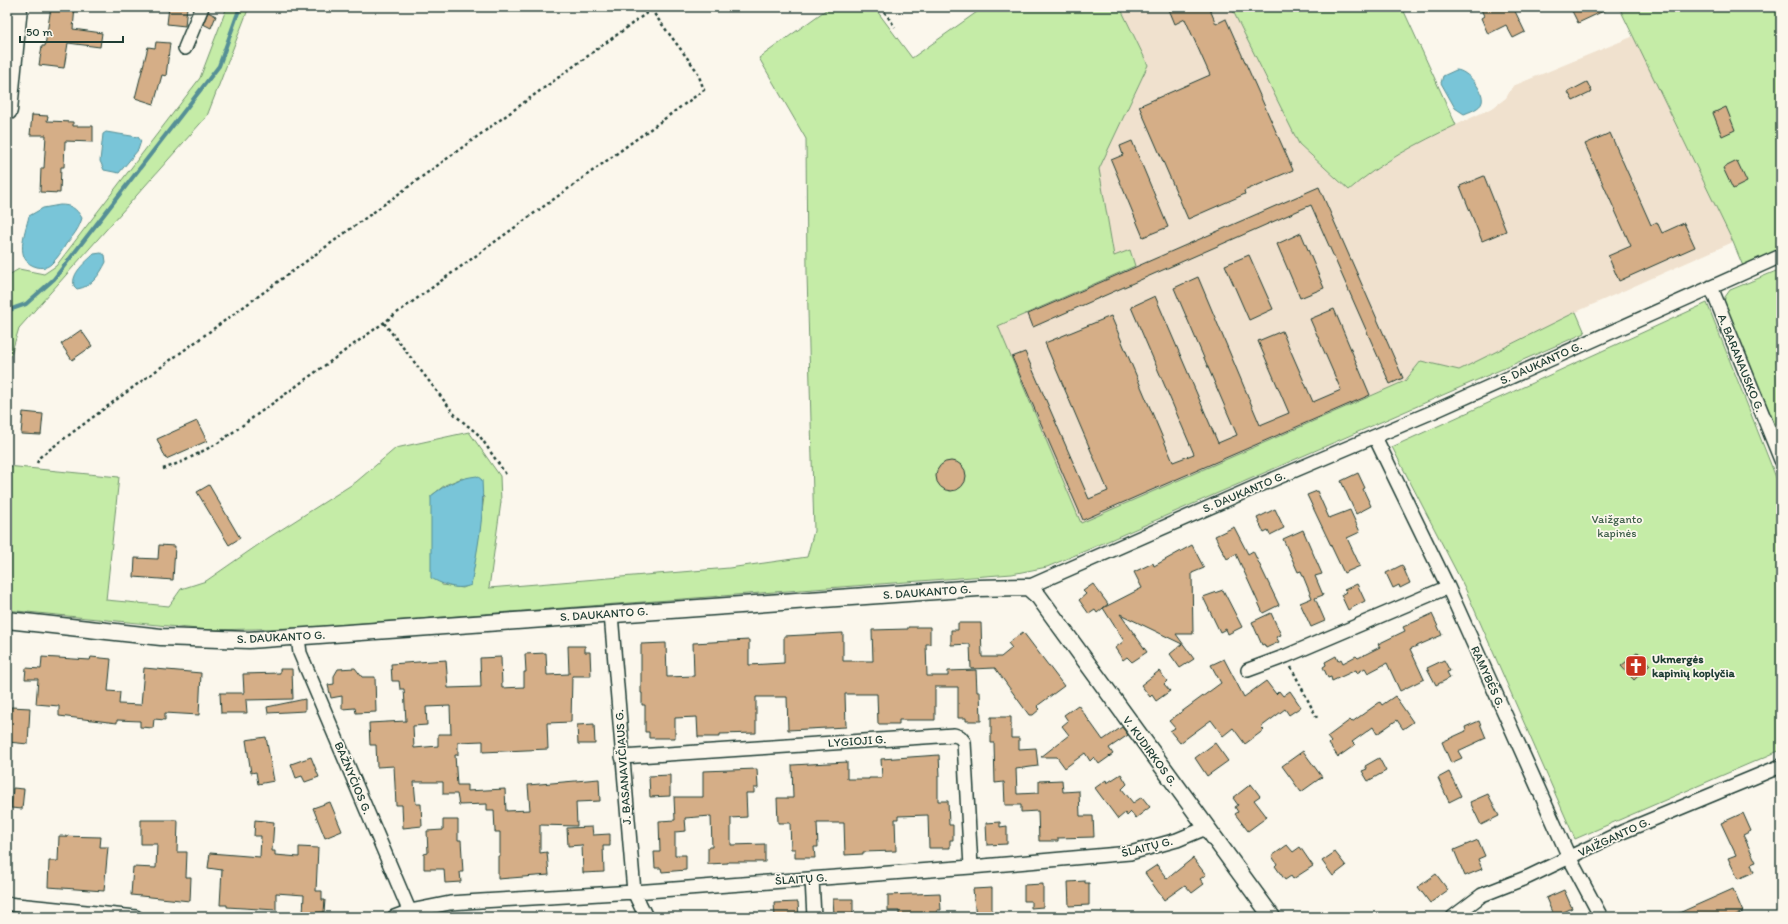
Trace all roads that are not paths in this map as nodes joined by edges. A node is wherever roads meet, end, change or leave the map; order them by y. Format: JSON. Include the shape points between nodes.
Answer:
{"nodes":[{"id":1,"x":17,"y":7,"type":"edge"},
{"id":2,"x":202,"y":7,"type":"edge"},
{"id":3,"x":186,"y":48,"type":"dead end"},
{"id":4,"x":7,"y":110,"type":"edge"},
{"id":5,"x":1781,"y":256,"type":"edge"},
{"id":6,"x":1711,"y":287,"type":"junction"},
{"id":7,"x":1375,"y":437,"type":"junction"},
{"id":8,"x":1781,"y":460,"type":"edge"},
{"id":9,"x":1028,"y":587,"type":"junction"},
{"id":10,"x":1448,"y":587,"type":"junction"},
{"id":11,"x":611,"y":614,"type":"junction"},
{"id":12,"x":7,"y":620,"type":"edge"},
{"id":13,"x":298,"y":638,"type":"junction"},
{"id":14,"x":1248,"y":670,"type":"dead end"},
{"id":15,"x":622,"y":757,"type":"junction"},
{"id":16,"x":1781,"y":766,"type":"edge"},
{"id":17,"x":1206,"y":828,"type":"junction"},
{"id":18,"x":1569,"y":857,"type":"junction"},
{"id":19,"x":971,"y":867,"type":"junction"},
{"id":20,"x":812,"y":879,"type":"junction"},
{"id":21,"x":634,"y":892,"type":"junction"},
{"id":22,"x":7,"y":904,"type":"edge"},
{"id":23,"x":411,"y":914,"type":"edge"},
{"id":24,"x":136,"y":917,"type":"edge"},
{"id":25,"x":394,"y":917,"type":"edge"},
{"id":26,"x":646,"y":917,"type":"edge"},
{"id":27,"x":814,"y":917,"type":"edge"},
{"id":28,"x":1272,"y":917,"type":"edge"},
{"id":29,"x":1453,"y":917,"type":"edge"},
{"id":30,"x":1601,"y":917,"type":"edge"}],
"edges":[{"from":1,"to":4,"type":"main road"},
{"from":2,"to":3,"type":"street"},
{"from":5,"to":6,"type":"street","name":"S. DAUKANTO G."},
{"from":6,"to":7,"type":"street","name":"S. DAUKANTO G."},
{"from":6,"to":8,"type":"street","name":"A. BARANAUSKO G."},
{"from":7,"to":9,"type":"street","name":"S. DAUKANTO G."},
{"from":7,"to":10,"type":"street","name":"RAMYBĖS G."},
{"from":9,"to":11,"type":"street","name":"S. DAUKANTO G."},
{"from":9,"to":17,"type":"street","name":"V. KUDIRKOS G.","via":[[1039,597]]},
{"from":10,"to":14,"type":"street"},
{"from":10,"to":18,"type":"street","name":"RAMYBĖS G."},
{"from":11,"to":13,"type":"street","name":"S. DAUKANTO G."},
{"from":11,"to":15,"type":"street","name":"J. BASANAVIČIAUS G."},
{"from":12,"to":13,"type":"street","name":"S. DAUKANTO G.","via":[[161,637],[249,640]]},
{"from":13,"to":23,"type":"street","name":"BAŽNYČIOS G.","via":[[300,653]]},
{"from":15,"to":19,"type":"street","name":"LYGIOJI G.","via":[[954,735],[964,742]]},
{"from":15,"to":21,"type":"street","name":"J. BASANAVIČIAUS G."},
{"from":16,"to":18,"type":"street","name":"VAIŽGANTO G.","via":[[1622,832]]},
{"from":17,"to":19,"type":"street","name":"ŠLAITŲ G.","via":[[1177,840],[1130,853]]},
{"from":17,"to":28,"type":"street","name":"V. KUDIRKOS G."},
{"from":18,"to":29,"type":"street","name":"VAIŽGANTO G.","via":[[1482,896]]},
{"from":18,"to":30,"type":"street","name":"RAMYBĖS G."},
{"from":19,"to":20,"type":"street","name":"ŠLAITŲ G."},
{"from":20,"to":21,"type":"street","name":"ŠLAITŲ G."},
{"from":20,"to":27,"type":"street"},
{"from":21,"to":23,"type":"street","name":"ŠLAITŲ G.","via":[[481,900],[450,904]]},
{"from":21,"to":26,"type":"street","name":"J. BASANAVIČIAUS G."},
{"from":22,"to":24,"type":"street"},
{"from":23,"to":25,"type":"street","name":"ŠLAITŲ G."}]}
